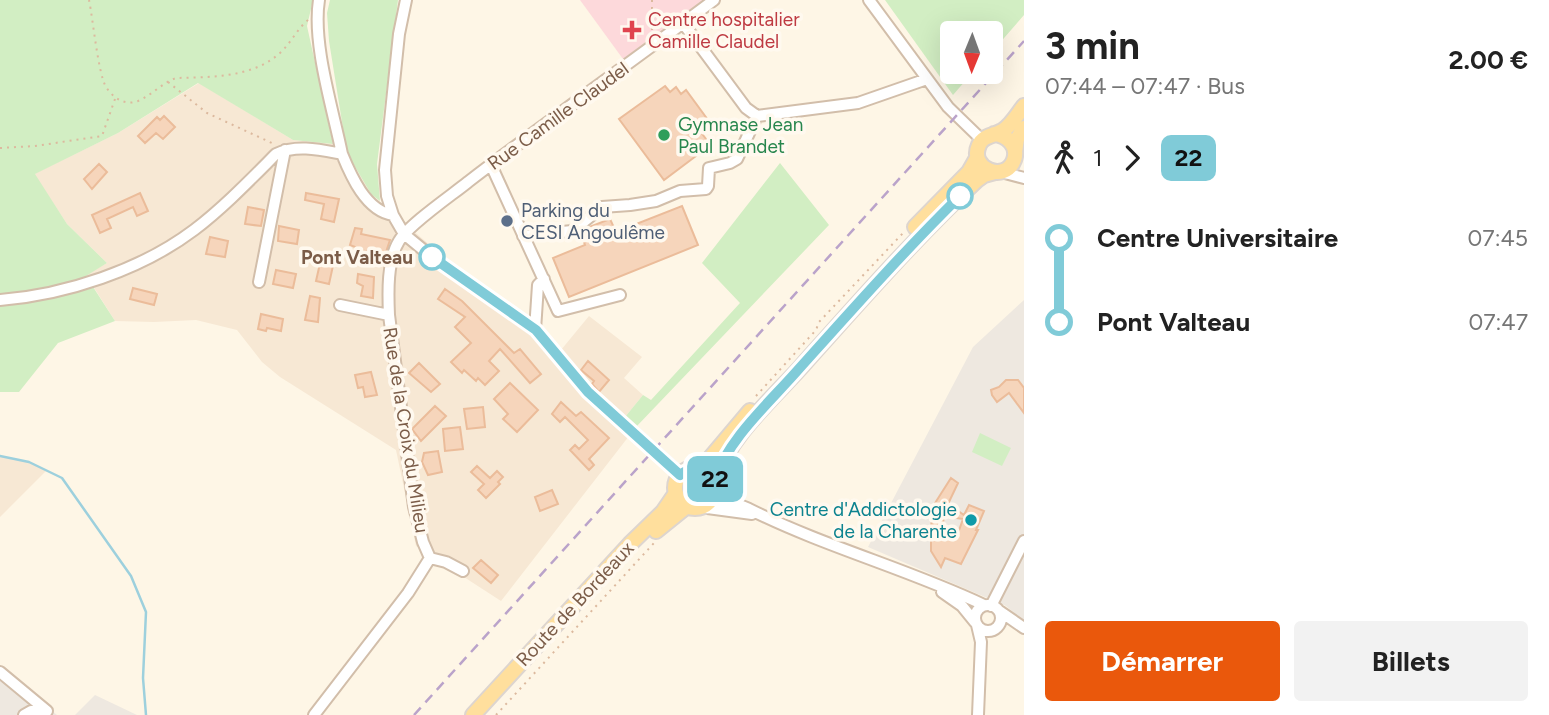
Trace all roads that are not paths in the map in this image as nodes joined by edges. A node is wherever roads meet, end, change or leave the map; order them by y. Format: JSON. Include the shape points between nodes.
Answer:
{"nodes":[{"id":1,"x":319,"y":0,"type":"edge"},
{"id":2,"x":406,"y":0,"type":"edge"},
{"id":3,"x":714,"y":0,"type":"edge"},
{"id":4,"x":869,"y":0,"type":"edge"},
{"id":5,"x":683,"y":23,"type":"junction"},
{"id":6,"x":927,"y":79,"type":"junction"},
{"id":7,"x":1024,"y":106,"type":"edge"},
{"id":8,"x":757,"y":116,"type":"junction"},
{"id":9,"x":1024,"y":128,"type":"edge"},
{"id":10,"x":988,"y":137,"type":"junction"},
{"id":11,"x":285,"y":150,"type":"junction"},
{"id":12,"x":342,"y":154,"type":"junction"},
{"id":13,"x":977,"y":158,"type":"junction"},
{"id":14,"x":1018,"y":161,"type":"edge"},
{"id":15,"x":491,"y":165,"type":"junction"},
{"id":16,"x":998,"y":172,"type":"junction"},
{"id":17,"x":1024,"y":178,"type":"edge"},
{"id":18,"x":393,"y":215,"type":"junction"},
{"id":19,"x":404,"y":234,"type":"junction"},
{"id":20,"x":523,"y":236,"type":"junction"},
{"id":21,"x":544,"y":279,"type":"junction"},
{"id":22,"x":259,"y":282,"type":"dead end"},
{"id":23,"x":620,"y":295,"type":"dead end"},
{"id":24,"x":0,"y":300,"type":"edge"},
{"id":25,"x":340,"y":305,"type":"dead end"},
{"id":26,"x":389,"y":315,"type":"junction"},
{"id":27,"x":536,"y":330,"type":"junction"},
{"id":28,"x":696,"y":468,"type":"junction"},
{"id":29,"x":676,"y":471,"type":"junction"},
{"id":30,"x":714,"y":487,"type":"junction"},
{"id":31,"x":676,"y":493,"type":"junction"},
{"id":32,"x":694,"y":507,"type":"junction"},
{"id":33,"x":760,"y":515,"type":"junction"},
{"id":34,"x":1024,"y":541,"type":"edge"},
{"id":35,"x":430,"y":558,"type":"junction"},
{"id":36,"x":463,"y":571,"type":"dead end"},
{"id":37,"x":925,"y":582,"type":"junction"},
{"id":38,"x":991,"y":607,"type":"junction"},
{"id":39,"x":976,"y":623,"type":"junction"},
{"id":40,"x":995,"y":627,"type":"junction"},
{"id":41,"x":1021,"y":627,"type":"edge"},
{"id":42,"x":0,"y":672,"type":"edge"},
{"id":43,"x":980,"y":687,"type":"junction"},
{"id":44,"x":49,"y":713,"type":"edge"},
{"id":45,"x":24,"y":715,"type":"edge"},
{"id":46,"x":314,"y":715,"type":"edge"},
{"id":47,"x":474,"y":715,"type":"edge"},
{"id":48,"x":486,"y":715,"type":"edge"},
{"id":49,"x":978,"y":715,"type":"edge"}],
"edges":[{"from":1,"to":12,"type":"street","via":[[321,52]]},
{"from":2,"to":18,"type":"street","via":[[384,170]]},
{"from":3,"to":5,"type":"street","name":"Rue Camille Claudel"},
{"from":4,"to":6,"type":"street"},
{"from":5,"to":8,"type":"street","via":[[746,108]]},
{"from":5,"to":15,"type":"street","name":"Rue Camille Claudel"},
{"from":6,"to":8,"type":"street","via":[[858,103]]},
{"from":6,"to":10,"type":"street","via":[[948,107]]},
{"from":7,"to":10,"type":"main road","via":[[1009,126]]},
{"from":8,"to":20,"type":"street","via":[[737,159],[709,168],[706,189],[602,207],[572,231]]},
{"from":9,"to":14,"type":"main road","via":[[1017,139]]},
{"from":10,"to":13,"type":"main road","via":[[979,145]]},
{"from":10,"to":14,"type":"main road","via":[[1006,137]]},
{"from":11,"to":12,"type":"street"},
{"from":11,"to":22,"type":"street"},
{"from":11,"to":24,"type":"street","via":[[200,226],[154,254],[104,278],[29,298]]},
{"from":12,"to":18,"type":"street","via":[[368,201],[384,214]]},
{"from":13,"to":16,"type":"main road","via":[[984,168]]},
{"from":13,"to":28,"type":"main road","via":[[707,462]]},
{"from":14,"to":16,"type":"main road"},
{"from":15,"to":19,"type":"street","name":"Rue Camille Claudel"},
{"from":15,"to":20,"type":"street"},
{"from":16,"to":17,"type":"street"},
{"from":16,"to":30,"type":"main road","via":[[976,180],[916,239],[759,414],[723,461]]},
{"from":18,"to":19,"type":"street"},
{"from":19,"to":26,"type":"street","name":"Rue de la Croix du Milieu","via":[[393,254]]},
{"from":19,"to":27,"type":"street"},
{"from":20,"to":21,"type":"street"},
{"from":21,"to":23,"type":"street","via":[[558,311]]},
{"from":21,"to":27,"type":"street","via":[[538,285]]},
{"from":25,"to":26,"type":"street"},
{"from":26,"to":35,"type":"street","name":"Rue de la Croix du Milieu","via":[[414,507]]},
{"from":27,"to":29,"type":"street","bridge":true,"via":[[588,392]]},
{"from":28,"to":29,"type":"main road"},
{"from":28,"to":30,"type":"main road","via":[[707,472]]},
{"from":29,"to":31,"type":"main road"},
{"from":30,"to":32,"type":"main road","via":[[709,502]]},
{"from":30,"to":33,"type":"street","via":[[718,497]]},
{"from":31,"to":32,"type":"main road","via":[[678,499]]},
{"from":31,"to":47,"type":"main road","name":"Route de Bordeaux"},
{"from":32,"to":33,"type":"street"},
{"from":32,"to":48,"type":"main road","name":"Route de Bordeaux","via":[[648,540]]},
{"from":33,"to":37,"type":"street"},
{"from":34,"to":38,"type":"street"},
{"from":35,"to":36,"type":"street"},
{"from":35,"to":46,"type":"street","name":"Rue de la Croix du Milieu"},
{"from":37,"to":38,"type":"street"},
{"from":37,"to":39,"type":"street","via":[[962,606]]},
{"from":38,"to":39,"type":"street","via":[[977,610]]},
{"from":38,"to":40,"type":"street","via":[[1000,617]]},
{"from":38,"to":41,"type":"street"},
{"from":39,"to":40,"type":"street","via":[[984,630]]},
{"from":39,"to":43,"type":"street","via":[[981,642]]},
{"from":40,"to":41,"type":"street"},
{"from":40,"to":43,"type":"street"},
{"from":42,"to":44,"type":"street"},
{"from":43,"to":49,"type":"street"},
{"from":44,"to":45,"type":"street","via":[[31,710]]}]}
